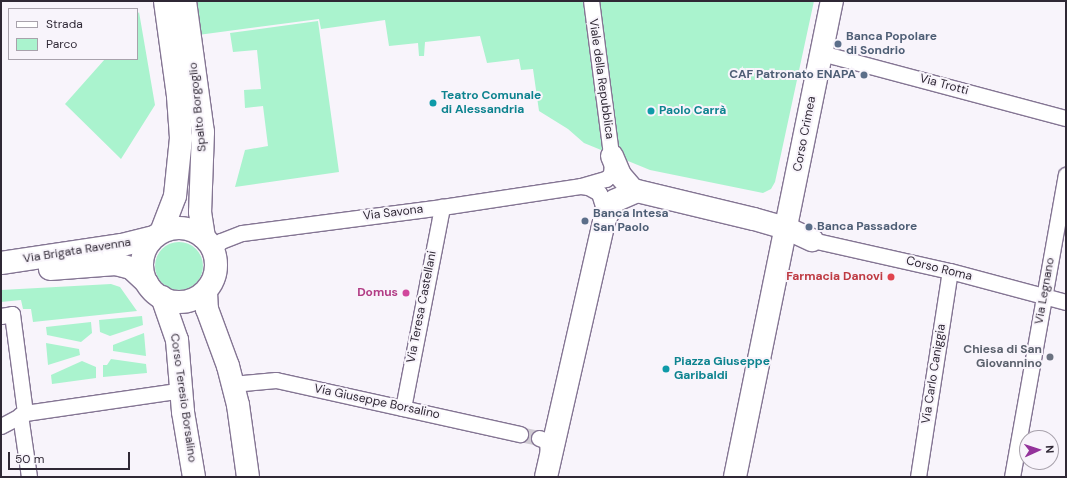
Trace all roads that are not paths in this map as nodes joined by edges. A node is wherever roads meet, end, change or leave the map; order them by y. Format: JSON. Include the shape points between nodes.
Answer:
{"nodes":[{"id":1,"x":165,"y":1,"type":"edge"},
{"id":2,"x":185,"y":1,"type":"edge"},
{"id":3,"x":591,"y":1,"type":"edge"},
{"id":4,"x":832,"y":1,"type":"edge"},
{"id":5,"x":821,"y":53,"type":"junction"},
{"id":6,"x":1066,"y":118,"type":"edge"},
{"id":7,"x":612,"y":156,"type":"junction"},
{"id":8,"x":1066,"y":175,"type":"edge"},
{"id":9,"x":581,"y":186,"type":"junction"},
{"id":10,"x":637,"y":192,"type":"junction"},
{"id":11,"x":792,"y":195,"type":"junction"},
{"id":12,"x":442,"y":207,"type":"junction"},
{"id":13,"x":754,"y":219,"type":"junction"},
{"id":14,"x":786,"y":228,"type":"junction"},
{"id":15,"x":158,"y":234,"type":"junction"},
{"id":16,"x":600,"y":235,"type":"junction"},
{"id":17,"x":812,"y":240,"type":"joint"},
{"id":18,"x":209,"y":246,"type":"junction"},
{"id":19,"x":1,"y":263,"type":"edge"},
{"id":20,"x":950,"y":271,"type":"junction"},
{"id":21,"x":1,"y":272,"type":"edge"},
{"id":22,"x":154,"y":290,"type":"junction"},
{"id":23,"x":206,"y":292,"type":"junction"},
{"id":24,"x":1043,"y":296,"type":"junction"},
{"id":25,"x":1066,"y":302,"type":"edge"},
{"id":26,"x":6,"y":315,"type":"edge"},
{"id":27,"x":232,"y":384,"type":"junction"},
{"id":28,"x":182,"y":390,"type":"junction"},
{"id":29,"x":403,"y":408,"type":"junction"},
{"id":30,"x":22,"y":414,"type":"junction"},
{"id":31,"x":1,"y":426,"type":"edge"},
{"id":32,"x":520,"y":434,"type":"tunnel mouth"},
{"id":33,"x":538,"y":438,"type":"tunnel mouth"},
{"id":34,"x":29,"y":477,"type":"edge"},
{"id":35,"x":194,"y":477,"type":"edge"},
{"id":36,"x":248,"y":477,"type":"edge"},
{"id":37,"x":546,"y":477,"type":"edge"},
{"id":38,"x":734,"y":477,"type":"edge"},
{"id":39,"x":918,"y":477,"type":"edge"},
{"id":40,"x":1012,"y":477,"type":"edge"}],
"edges":[{"from":1,"to":15,"type":"main road","name":"Spalto Borgoglio","via":[[181,138],[175,196]]},
{"from":2,"to":18,"type":"main road","name":"Spalto Borgoglio","via":[[203,132],[200,212]]},
{"from":3,"to":7,"type":"street","name":"Viale della Repubblica"},
{"from":4,"to":5,"type":"main road","name":"Corso Crimea"},
{"from":5,"to":6,"type":"street","name":"Via Trotti"},
{"from":5,"to":11,"type":"main road","name":"Corso Crimea"},
{"from":7,"to":9,"type":"street","name":"Viale della Repubblica","via":[[613,167],[608,177]]},
{"from":7,"to":10,"type":"main road","via":[[625,182]]},
{"from":8,"to":24,"type":"street","name":"Via Legnano"},
{"from":9,"to":12,"type":"street","name":"Via Savona"},
{"from":9,"to":16,"type":"street","via":[[594,189],[601,198]]},
{"from":10,"to":13,"type":"main road"},
{"from":10,"to":16,"type":"main road","via":[[621,196],[610,205]]},
{"from":11,"to":13,"type":"main road","via":[[781,212]]},
{"from":11,"to":14,"type":"main road","name":"Corso Crimea"},
{"from":12,"to":18,"type":"street","name":"Via Savona","via":[[242,233],[221,241],[215,248]]},
{"from":12,"to":29,"type":"street","name":"Via Teresa Castellani"},
{"from":13,"to":14,"type":"main road"},
{"from":14,"to":17,"type":"main road"},
{"from":14,"to":38,"type":"main road","name":"Corso Crimea"},
{"from":15,"to":18,"type":"main road","via":[[184,228]]},
{"from":15,"to":19,"type":"main road","name":"Via Brigata Ravenna","via":[[122,245]]},
{"from":15,"to":22,"type":"main road","via":[[143,254],[142,264]]},
{"from":16,"to":37,"type":"main road"},
{"from":17,"to":20,"type":"street","name":"Corso Roma"},
{"from":18,"to":23,"type":"main road","via":[[214,277]]},
{"from":20,"to":24,"type":"street","name":"Corso Roma"},
{"from":20,"to":39,"type":"street","name":"Via Carlo Caniggia"},
{"from":21,"to":22,"type":"main road","name":"Via Brigata Ravenna","via":[[116,264],[131,268]]},
{"from":22,"to":23,"type":"main road","via":[[171,301],[189,301]]},
{"from":22,"to":28,"type":"main road","name":"Corso Teresio Borsalino","via":[[177,340]]},
{"from":23,"to":27,"type":"main road","via":[[207,309]]},
{"from":24,"to":25,"type":"street","name":"Corso Roma"},
{"from":24,"to":40,"type":"street","name":"Via Legnano"},
{"from":26,"to":30,"type":"street"},
{"from":27,"to":29,"type":"street","name":"Via Giuseppe Borsalino","via":[[276,380]]},
{"from":27,"to":36,"type":"main road"},
{"from":28,"to":30,"type":"street"},
{"from":28,"to":35,"type":"main road","name":"Corso Teresio Borsalino"},
{"from":29,"to":32,"type":"street","name":"Via Giuseppe Borsalino"},
{"from":30,"to":31,"type":"street"},
{"from":30,"to":34,"type":"street"},
{"from":33,"to":37,"type":"street","via":[[547,441],[548,445]]}]}
